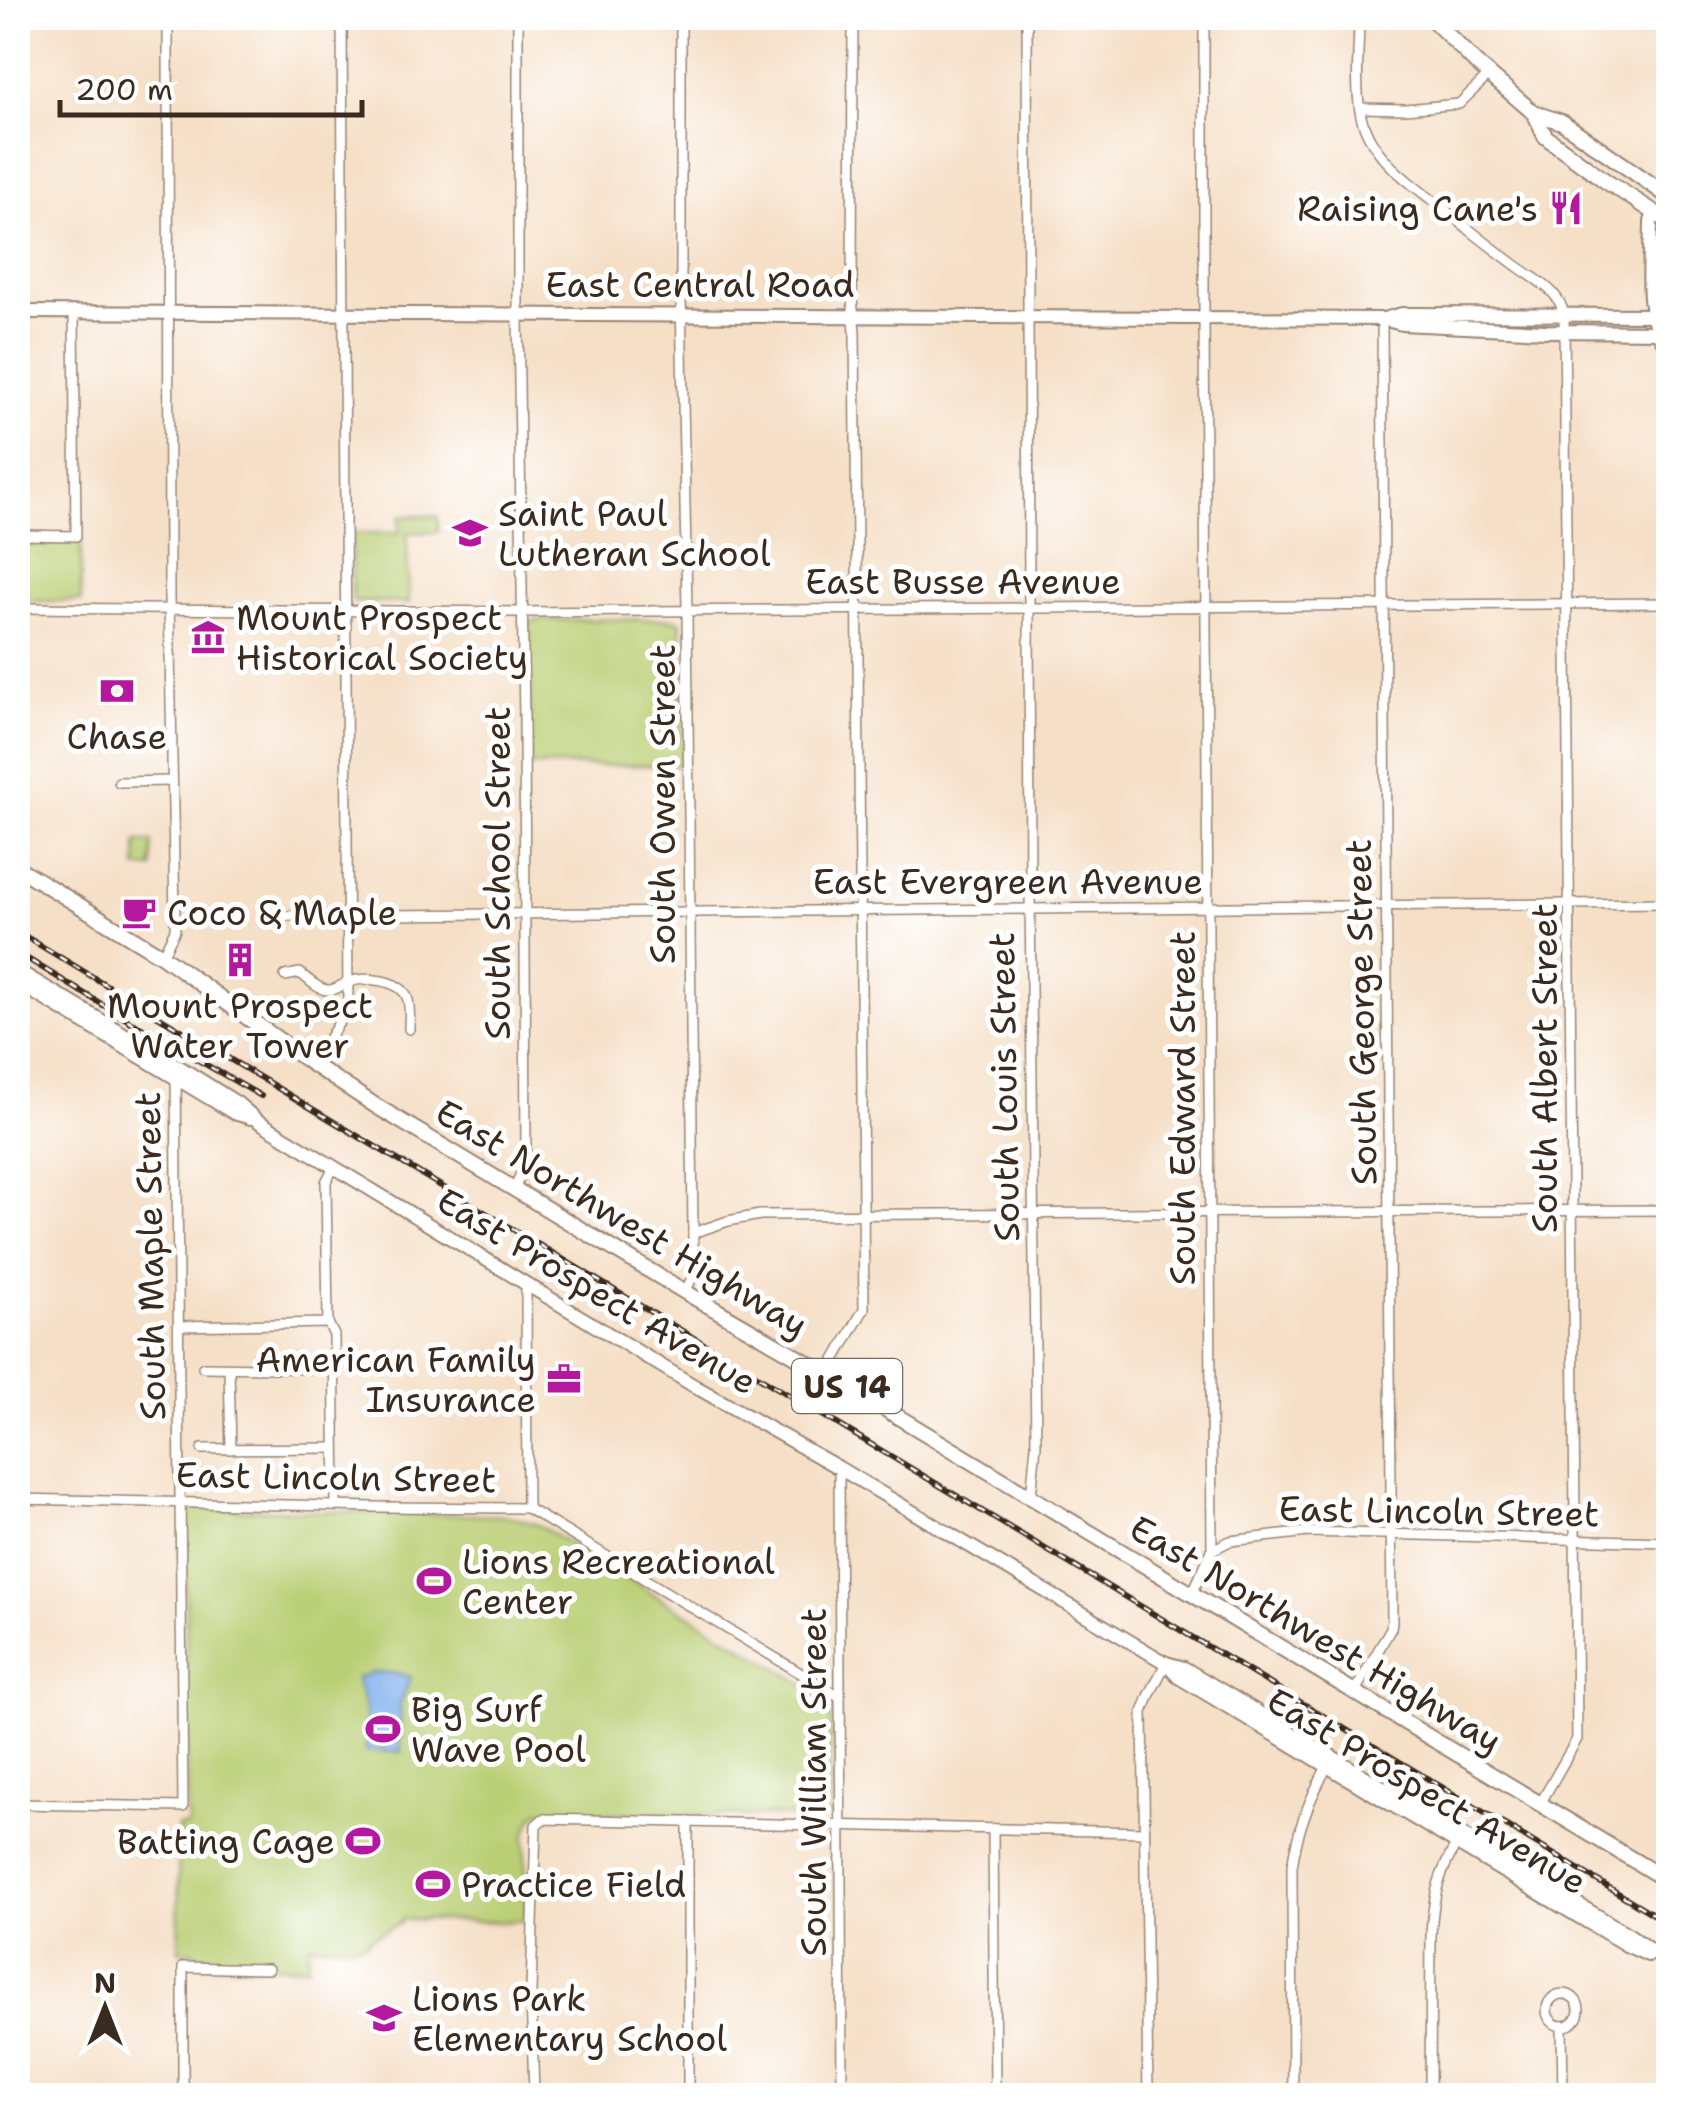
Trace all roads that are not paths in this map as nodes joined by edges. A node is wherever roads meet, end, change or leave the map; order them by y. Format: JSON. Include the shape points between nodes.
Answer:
{"nodes":[{"id":1,"x":168,"y":18,"type":"edge"},
{"id":2,"x":342,"y":18,"type":"edge"},
{"id":3,"x":518,"y":18,"type":"edge"},
{"id":4,"x":681,"y":18,"type":"edge"},
{"id":5,"x":852,"y":18,"type":"edge"},
{"id":6,"x":1027,"y":18,"type":"edge"},
{"id":7,"x":1204,"y":18,"type":"edge"},
{"id":8,"x":1359,"y":18,"type":"edge"},
{"id":9,"x":1430,"y":18,"type":"edge"},
{"id":10,"x":1489,"y":75,"type":"junction"},
{"id":11,"x":1360,"y":108,"type":"junction"},
{"id":12,"x":1534,"y":112,"type":"junction"},
{"id":13,"x":1668,"y":196,"type":"edge"},
{"id":14,"x":1654,"y":212,"type":"junction"},
{"id":15,"x":1668,"y":222,"type":"edge"},
{"id":16,"x":18,"y":312,"type":"edge"},
{"id":17,"x":74,"y":313,"type":"junction"},
{"id":18,"x":167,"y":313,"type":"junction"},
{"id":19,"x":343,"y":314,"type":"junction"},
{"id":20,"x":518,"y":314,"type":"junction"},
{"id":21,"x":682,"y":314,"type":"junction"},
{"id":22,"x":854,"y":315,"type":"junction"},
{"id":23,"x":1652,"y":315,"type":"junction"},
{"id":24,"x":1668,"y":315,"type":"edge"},
{"id":25,"x":1026,"y":316,"type":"junction"},
{"id":26,"x":1204,"y":318,"type":"junction"},
{"id":27,"x":1382,"y":320,"type":"junction"},
{"id":28,"x":1565,"y":322,"type":"junction"},
{"id":29,"x":1663,"y":332,"type":"edge"},
{"id":30,"x":1668,"y":348,"type":"edge"},
{"id":31,"x":18,"y":535,"type":"edge"},
{"id":32,"x":1668,"y":603,"type":"edge"},
{"id":33,"x":1384,"y":604,"type":"junction"},
{"id":34,"x":1568,"y":604,"type":"junction"},
{"id":35,"x":1206,"y":606,"type":"junction"},
{"id":36,"x":18,"y":608,"type":"edge"},
{"id":37,"x":1028,"y":608,"type":"junction"},
{"id":38,"x":170,"y":610,"type":"junction"},
{"id":39,"x":688,"y":610,"type":"junction"},
{"id":40,"x":857,"y":610,"type":"junction"},
{"id":41,"x":346,"y":611,"type":"junction"},
{"id":42,"x":522,"y":612,"type":"junction"},
{"id":43,"x":172,"y":781,"type":"junction"},
{"id":44,"x":119,"y":782,"type":"dead end"},
{"id":45,"x":18,"y":868,"type":"edge"},
{"id":46,"x":1668,"y":903,"type":"edge"},
{"id":47,"x":1570,"y":904,"type":"junction"},
{"id":48,"x":1387,"y":905,"type":"junction"},
{"id":49,"x":1208,"y":907,"type":"junction"},
{"id":50,"x":860,"y":909,"type":"junction"},
{"id":51,"x":1030,"y":909,"type":"junction"},
{"id":52,"x":690,"y":911,"type":"junction"},
{"id":53,"x":524,"y":912,"type":"junction"},
{"id":54,"x":277,"y":916,"type":"dead end"},
{"id":55,"x":347,"y":916,"type":"junction"},
{"id":56,"x":162,"y":956,"type":"junction"},
{"id":57,"x":18,"y":971,"type":"edge"},
{"id":58,"x":285,"y":976,"type":"dead end"},
{"id":59,"x":348,"y":982,"type":"junction"},
{"id":60,"x":18,"y":983,"type":"edge"},
{"id":61,"x":409,"y":1029,"type":"dead end"},
{"id":62,"x":330,"y":1037,"type":"dead end"},
{"id":63,"x":176,"y":1072,"type":"junction"},
{"id":64,"x":334,"y":1167,"type":"junction"},
{"id":65,"x":513,"y":1190,"type":"junction"},
{"id":66,"x":1668,"y":1210,"type":"edge"},
{"id":67,"x":1572,"y":1211,"type":"junction"},
{"id":68,"x":1390,"y":1212,"type":"junction"},
{"id":69,"x":1211,"y":1213,"type":"junction"},
{"id":70,"x":1033,"y":1215,"type":"junction"},
{"id":71,"x":863,"y":1216,"type":"junction"},
{"id":72,"x":692,"y":1232,"type":"junction"},
{"id":73,"x":526,"y":1285,"type":"junction"},
{"id":74,"x":685,"y":1292,"type":"junction"},
{"id":75,"x":328,"y":1323,"type":"junction"},
{"id":76,"x":178,"y":1326,"type":"junction"},
{"id":77,"x":203,"y":1368,"type":"dead end"},
{"id":78,"x":228,"y":1368,"type":"junction"},
{"id":79,"x":334,"y":1368,"type":"junction"},
{"id":80,"x":827,"y":1374,"type":"junction"},
{"id":81,"x":230,"y":1448,"type":"junction"},
{"id":82,"x":335,"y":1448,"type":"junction"},
{"id":83,"x":202,"y":1449,"type":"dead end"},
{"id":84,"x":839,"y":1468,"type":"junction"},
{"id":85,"x":1031,"y":1498,"type":"junction"},
{"id":86,"x":18,"y":1499,"type":"edge"},
{"id":87,"x":180,"y":1502,"type":"junction"},
{"id":88,"x":336,"y":1506,"type":"junction"},
{"id":89,"x":527,"y":1508,"type":"junction"},
{"id":90,"x":1391,"y":1534,"type":"junction"},
{"id":91,"x":1575,"y":1540,"type":"junction"},
{"id":92,"x":1668,"y":1542,"type":"edge"},
{"id":93,"x":1212,"y":1550,"type":"junction"},
{"id":94,"x":1192,"y":1594,"type":"junction"},
{"id":95,"x":1166,"y":1663,"type":"junction"},
{"id":96,"x":1354,"y":1693,"type":"junction"},
{"id":97,"x":840,"y":1698,"type":"junction"},
{"id":98,"x":1329,"y":1761,"type":"junction"},
{"id":99,"x":18,"y":1804,"type":"edge"},
{"id":100,"x":1540,"y":1804,"type":"junction"},
{"id":101,"x":688,"y":1822,"type":"junction"},
{"id":102,"x":841,"y":1824,"type":"junction"},
{"id":103,"x":993,"y":1828,"type":"junction"},
{"id":104,"x":1144,"y":1832,"type":"junction"},
{"id":105,"x":1460,"y":1839,"type":"junction"},
{"id":106,"x":1668,"y":1881,"type":"edge"},
{"id":107,"x":1666,"y":1963,"type":"edge"},
{"id":108,"x":268,"y":1969,"type":"dead end"},
{"id":109,"x":1562,"y":2026,"type":"dead end"},
{"id":110,"x":1668,"y":2068,"type":"edge"},
{"id":111,"x":1668,"y":2084,"type":"edge"},
{"id":112,"x":184,"y":2096,"type":"edge"},
{"id":113,"x":534,"y":2096,"type":"edge"},
{"id":114,"x":688,"y":2096,"type":"edge"},
{"id":115,"x":842,"y":2096,"type":"edge"},
{"id":116,"x":995,"y":2096,"type":"edge"},
{"id":117,"x":1148,"y":2096,"type":"edge"},
{"id":118,"x":1293,"y":2096,"type":"edge"},
{"id":119,"x":1430,"y":2096,"type":"edge"},
{"id":120,"x":1563,"y":2096,"type":"edge"}],
"edges":[{"from":1,"to":18,"type":"street"},
{"from":2,"to":19,"type":"street"},
{"from":3,"to":20,"type":"street","name":"South School Street"},
{"from":4,"to":21,"type":"street","name":"South Owen Street"},
{"from":5,"to":22,"type":"street"},
{"from":6,"to":25,"type":"street","name":"South Louis Street"},
{"from":7,"to":26,"type":"street","name":"South Edward Street"},
{"from":8,"to":11,"type":"street"},
{"from":9,"to":10,"type":"main road"},
{"from":10,"to":11,"type":"street","via":[[1459,104]]},
{"from":10,"to":12,"type":"main road"},
{"from":11,"to":28,"type":"street","via":[[1373,143],[1392,166],[1551,290]]},
{"from":12,"to":13,"type":"main road","via":[[1562,122]]},
{"from":12,"to":14,"type":"main road","via":[[1546,136]]},
{"from":14,"to":15,"type":"main road"},
{"from":14,"to":23,"type":"street"},
{"from":16,"to":17,"type":"street","name":"East Central Road"},
{"from":17,"to":18,"type":"street","name":"East Central Road"},
{"from":17,"to":31,"type":"street","via":[[76,536]]},
{"from":18,"to":19,"type":"street","name":"East Central Road"},
{"from":18,"to":38,"type":"street"},
{"from":19,"to":20,"type":"street","name":"East Central Road"},
{"from":19,"to":41,"type":"street"},
{"from":20,"to":21,"type":"street","name":"East Central Road"},
{"from":20,"to":42,"type":"street","name":"South School Street"},
{"from":21,"to":22,"type":"street","name":"East Central Road"},
{"from":21,"to":39,"type":"street","name":"South Owen Street"},
{"from":22,"to":25,"type":"street","name":"East Central Road"},
{"from":22,"to":40,"type":"street"},
{"from":23,"to":24,"type":"street","name":"East Central Road"},
{"from":23,"to":28,"type":"street","name":"East Central Road"},
{"from":23,"to":29,"type":"street"},
{"from":25,"to":26,"type":"street","name":"East Central Road"},
{"from":25,"to":37,"type":"street","name":"South Louis Street"},
{"from":26,"to":27,"type":"street","name":"East Central Road"},
{"from":26,"to":35,"type":"street","name":"South Edward Street"},
{"from":27,"to":28,"type":"street","name":"East Central Road"},
{"from":27,"to":33,"type":"street","name":"South George Street"},
{"from":28,"to":29,"type":"street","name":"East Central Road"},
{"from":28,"to":34,"type":"street","name":"South Albert Street"},
{"from":29,"to":30,"type":"street"},
{"from":32,"to":34,"type":"street","name":"East Busse Avenue"},
{"from":33,"to":34,"type":"street","name":"East Busse Avenue"},
{"from":33,"to":35,"type":"street","name":"East Busse Avenue"},
{"from":33,"to":48,"type":"street","name":"South George Street"},
{"from":34,"to":47,"type":"street","name":"South Albert Street"},
{"from":35,"to":37,"type":"street","name":"East Busse Avenue"},
{"from":35,"to":49,"type":"street","name":"South Edward Street"},
{"from":36,"to":38,"type":"street","name":"East Busse Avenue"},
{"from":37,"to":40,"type":"street","name":"East Busse Avenue"},
{"from":37,"to":51,"type":"street","name":"South Louis Street"},
{"from":38,"to":41,"type":"street","name":"East Busse Avenue"},
{"from":38,"to":43,"type":"street"},
{"from":39,"to":40,"type":"street","name":"East Busse Avenue"},
{"from":39,"to":42,"type":"street","name":"East Busse Avenue"},
{"from":39,"to":52,"type":"street","name":"South Owen Street"},
{"from":40,"to":50,"type":"street"},
{"from":41,"to":42,"type":"street","name":"East Busse Avenue"},
{"from":41,"to":55,"type":"street"},
{"from":42,"to":53,"type":"street","name":"South School Street"},
{"from":43,"to":44,"type":"street"},
{"from":43,"to":56,"type":"street","via":[[175,930]]},
{"from":45,"to":56,"type":"main road","name":"East Northwest Highway","number":"US 14"},
{"from":46,"to":47,"type":"street","name":"East Evergreen Avenue"},
{"from":47,"to":48,"type":"street","name":"East Evergreen Avenue"},
{"from":47,"to":67,"type":"street","name":"South Albert Street"},
{"from":48,"to":49,"type":"street","name":"East Evergreen Avenue"},
{"from":48,"to":68,"type":"street","name":"South George Street"},
{"from":49,"to":51,"type":"street","name":"East Evergreen Avenue"},
{"from":49,"to":69,"type":"street","name":"South Edward Street"},
{"from":50,"to":51,"type":"street","name":"East Evergreen Avenue"},
{"from":50,"to":52,"type":"street","name":"East Evergreen Avenue"},
{"from":50,"to":71,"type":"street"},
{"from":51,"to":70,"type":"street","name":"South Louis Street"},
{"from":52,"to":53,"type":"street","name":"East Evergreen Avenue"},
{"from":52,"to":72,"type":"street","name":"South Owen Street"},
{"from":53,"to":55,"type":"street","name":"East Evergreen Avenue"},
{"from":53,"to":65,"type":"street","name":"South School Street","via":[[526,1160]]},
{"from":54,"to":55,"type":"street","name":"East Evergreen Avenue"},
{"from":55,"to":59,"type":"street"},
{"from":56,"to":65,"type":"main road","name":"East Northwest Highway","number":"US 14","via":[[348,1089]]},
{"from":57,"to":63,"type":"street","name":"East Prospect Avenue"},
{"from":58,"to":59,"type":"street","via":[[300,973],[328,990]]},
{"from":59,"to":61,"type":"street","via":[[376,980],[403,990]]},
{"from":59,"to":62,"type":"street","via":[[348,1007]]},
{"from":60,"to":63,"type":"street","name":"East Prospect Avenue"},
{"from":63,"to":64,"type":"street","name":"East Prospect Avenue"},
{"from":63,"to":76,"type":"street","name":"South Maple Street"},
{"from":64,"to":73,"type":"street","name":"East Prospect Avenue"},
{"from":64,"to":75,"type":"street","via":[[326,1182]]},
{"from":65,"to":74,"type":"main road","name":"East Northwest Highway","number":"US 14"},
{"from":66,"to":67,"type":"street"},
{"from":67,"to":68,"type":"street"},
{"from":67,"to":91,"type":"street","name":"South Albert Street"},
{"from":68,"to":69,"type":"street"},
{"from":68,"to":90,"type":"street","name":"South George Street"},
{"from":69,"to":70,"type":"street"},
{"from":69,"to":93,"type":"street","name":"South Edward Street"},
{"from":70,"to":71,"type":"street"},
{"from":70,"to":85,"type":"street","name":"South Louis Street"},
{"from":71,"to":72,"type":"street","via":[[750,1216]]},
{"from":71,"to":80,"type":"street","via":[[864,1309]]},
{"from":72,"to":74,"type":"street","name":"South Owen Street","via":[[692,1276]]},
{"from":73,"to":84,"type":"street","name":"East Prospect Avenue"},
{"from":73,"to":89,"type":"street"},
{"from":74,"to":80,"type":"main road","name":"East Northwest Highway","number":"US 14"},
{"from":75,"to":76,"type":"street"},
{"from":75,"to":79,"type":"street"},
{"from":76,"to":87,"type":"street","name":"South Maple Street"},
{"from":77,"to":78,"type":"street"},
{"from":78,"to":79,"type":"street"},
{"from":78,"to":81,"type":"street"},
{"from":79,"to":82,"type":"street"},
{"from":80,"to":85,"type":"main road","name":"East Northwest Highway","number":"US 14"},
{"from":81,"to":82,"type":"street"},
{"from":81,"to":83,"type":"street"},
{"from":82,"to":88,"type":"street"},
{"from":84,"to":95,"type":"street","name":"East Prospect Avenue"},
{"from":84,"to":97,"type":"street","name":"South William Street"},
{"from":85,"to":94,"type":"main road","name":"East Northwest Highway","number":"US 14"},
{"from":86,"to":87,"type":"street","name":"East Lincoln Street"},
{"from":87,"to":88,"type":"street","name":"East Lincoln Street"},
{"from":87,"to":99,"type":"street","name":"South Maple Street","via":[[183,1807]]},
{"from":88,"to":89,"type":"street","name":"East Lincoln Street"},
{"from":89,"to":97,"type":"street","name":"East Lincoln Street"},
{"from":90,"to":91,"type":"street","name":"East Lincoln Street"},
{"from":90,"to":93,"type":"street","name":"East Lincoln Street","via":[[1293,1533],[1230,1541]]},
{"from":90,"to":96,"type":"street","name":"South George Street","via":[[1392,1628]]},
{"from":91,"to":92,"type":"street","name":"East Lincoln Street"},
{"from":91,"to":100,"type":"street","name":"South Albert Street","via":[[1577,1739]]},
{"from":93,"to":94,"type":"street","name":"South Edward Street"},
{"from":94,"to":96,"type":"main road","name":"East Northwest Highway","number":"US 14"},
{"from":95,"to":98,"type":"street","name":"East Prospect Avenue"},
{"from":95,"to":104,"type":"street","via":[[1144,1712]]},
{"from":96,"to":100,"type":"main road","name":"East Northwest Highway","number":"US 14"},
{"from":97,"to":102,"type":"street","name":"South William Street"},
{"from":98,"to":105,"type":"street","name":"East Prospect Avenue"},
{"from":98,"to":118,"type":"street","via":[[1297,1833],[1292,1868]]},
{"from":100,"to":106,"type":"main road","name":"East Northwest Highway","number":"US 14"},
{"from":101,"to":102,"type":"street"},
{"from":101,"to":113,"type":"street","via":[[543,1819],[536,1825]]},
{"from":101,"to":114,"type":"street"},
{"from":102,"to":103,"type":"street"},
{"from":102,"to":115,"type":"street","name":"South William Street"},
{"from":103,"to":104,"type":"street"},
{"from":103,"to":116,"type":"street"},
{"from":104,"to":117,"type":"street"},
{"from":105,"to":107,"type":"street","name":"East Prospect Avenue","via":[[1631,1936]]},
{"from":105,"to":119,"type":"street","via":[[1441,1871],[1433,1906]]},
{"from":108,"to":112,"type":"street","via":[[183,1967]]},
{"from":109,"to":120,"type":"street"},
{"from":110,"to":111,"type":"street"}]}
